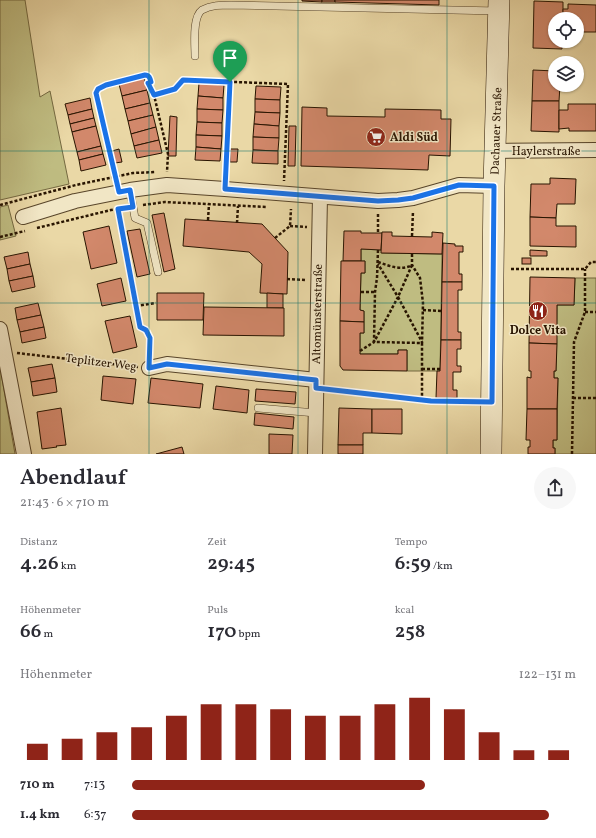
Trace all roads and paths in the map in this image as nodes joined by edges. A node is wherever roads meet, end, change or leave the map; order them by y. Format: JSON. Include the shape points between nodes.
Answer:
{"nodes":[{"id":1,"x":284,"y":3,"type":"edge"},
{"id":2,"x":499,"y":6,"type":"edge"},
{"id":3,"x":195,"y":56,"type":"dead end"},
{"id":4,"x":230,"y":82,"type":"junction"},
{"id":5,"x":154,"y":95,"type":"junction"},
{"id":6,"x":596,"y":150,"type":"edge"},
{"id":7,"x":496,"y":151,"type":"junction"},
{"id":8,"x":167,"y":185,"type":"junction"},
{"id":9,"x":494,"y":186,"type":"junction"},
{"id":10,"x":225,"y":189,"type":"junction"},
{"id":11,"x":124,"y":191,"type":"junction"},
{"id":12,"x":283,"y":194,"type":"junction"},
{"id":13,"x":320,"y":197,"type":"junction"},
{"id":14,"x":4,"y":204,"type":"dead end"},
{"id":15,"x":209,"y":204,"type":"junction"},
{"id":16,"x":0,"y":205,"type":"edge"},
{"id":17,"x":238,"y":206,"type":"junction"},
{"id":18,"x":133,"y":207,"type":"junction"},
{"id":19,"x":268,"y":208,"type":"dead end"},
{"id":20,"x":284,"y":208,"type":"dead end"},
{"id":21,"x":378,"y":208,"type":"junction"},
{"id":22,"x":118,"y":209,"type":"junction"},
{"id":23,"x":417,"y":209,"type":"dead end"},
{"id":24,"x":413,"y":210,"type":"junction"},
{"id":25,"x":406,"y":211,"type":"dead end"},
{"id":26,"x":385,"y":214,"type":"dead end"},
{"id":27,"x":23,"y":217,"type":"dead end"},
{"id":28,"x":208,"y":220,"type":"dead end"},
{"id":29,"x":237,"y":223,"type":"dead end"},
{"id":30,"x":290,"y":226,"type":"junction"},
{"id":31,"x":319,"y":228,"type":"junction"},
{"id":32,"x":34,"y":229,"type":"dead end"},
{"id":33,"x":26,"y":231,"type":"dead end"},
{"id":34,"x":378,"y":233,"type":"dead end"},
{"id":35,"x":412,"y":236,"type":"dead end"},
{"id":36,"x":0,"y":237,"type":"edge"},
{"id":37,"x":275,"y":238,"type":"dead end"},
{"id":38,"x":378,"y":250,"type":"dead end"},
{"id":39,"x":412,"y":254,"type":"dead end"},
{"id":40,"x":377,"y":262,"type":"junction"},
{"id":41,"x":596,"y":262,"type":"edge"},
{"id":42,"x":412,"y":265,"type":"junction"},
{"id":43,"x":511,"y":269,"type":"dead end"},
{"id":44,"x":585,"y":269,"type":"junction"},
{"id":45,"x":158,"y":272,"type":"dead end"},
{"id":46,"x":288,"y":279,"type":"dead end"},
{"id":47,"x":318,"y":280,"type":"junction"},
{"id":48,"x":361,"y":292,"type":"dead end"},
{"id":49,"x":375,"y":292,"type":"junction"},
{"id":50,"x":398,"y":297,"type":"junction"},
{"id":51,"x":156,"y":303,"type":"dead end"},
{"id":52,"x":136,"y":306,"type":"junction"},
{"id":53,"x":423,"y":310,"type":"junction"},
{"id":54,"x":441,"y":311,"type":"dead end"},
{"id":55,"x":585,"y":312,"type":"junction"},
{"id":56,"x":596,"y":312,"type":"edge"},
{"id":57,"x":0,"y":329,"type":"edge"},
{"id":58,"x":374,"y":342,"type":"junction"},
{"id":59,"x":422,"y":343,"type":"junction"},
{"id":60,"x":360,"y":351,"type":"dead end"},
{"id":61,"x":5,"y":352,"type":"junction"},
{"id":62,"x":149,"y":368,"type":"junction"},
{"id":63,"x":422,"y":369,"type":"junction"},
{"id":64,"x":440,"y":369,"type":"dead end"},
{"id":65,"x":316,"y":384,"type":"junction"},
{"id":66,"x":573,"y":398,"type":"junction"},
{"id":67,"x":596,"y":398,"type":"edge"},
{"id":68,"x":422,"y":400,"type":"junction"},
{"id":69,"x":492,"y":402,"type":"junction"},
{"id":70,"x":258,"y":408,"type":"dead end"},
{"id":71,"x":316,"y":413,"type":"junction"},
{"id":72,"x":24,"y":454,"type":"edge"},
{"id":73,"x":315,"y":454,"type":"edge"},
{"id":74,"x":491,"y":454,"type":"edge"},
{"id":75,"x":572,"y":454,"type":"edge"}],
"edges":[{"from":1,"to":2,"type":"lane"},
{"from":1,"to":3,"type":"lane","via":[[219,6],[201,11],[195,26]]},
{"from":2,"to":7,"type":"main road","name":"Dachauer Straße"},
{"from":4,"to":5,"type":"path","via":[[183,80],[175,89]]},
{"from":4,"to":10,"type":"path"},
{"from":4,"to":12,"type":"path","via":[[288,84]]},
{"from":5,"to":8,"type":"path","via":[[168,154]]},
{"from":5,"to":11,"type":"path","via":[[147,83],[151,82],[147,75],[106,85],[96,91]]},
{"from":6,"to":7,"type":"street","name":"Haylerstraße"},
{"from":7,"to":9,"type":"main road","name":"Dachauer Straße"},
{"from":8,"to":10,"type":"street"},
{"from":8,"to":11,"type":"street"},
{"from":9,"to":21,"type":"street","via":[[459,185],[398,200]]},
{"from":9,"to":69,"type":"main road","name":"Dachauer Straße"},
{"from":10,"to":12,"type":"street"},
{"from":11,"to":18,"type":"lane"},
{"from":11,"to":27,"type":"street","via":[[75,201]]},
{"from":12,"to":13,"type":"street"},
{"from":13,"to":21,"type":"street"},
{"from":13,"to":31,"type":"street","name":"Altomünsterstraße"},
{"from":14,"to":16,"type":"path"},
{"from":15,"to":17,"type":"path"},
{"from":15,"to":18,"type":"path","via":[[165,202]]},
{"from":15,"to":28,"type":"path"},
{"from":17,"to":19,"type":"path"},
{"from":17,"to":29,"type":"path"},
{"from":18,"to":22,"type":"path"},
{"from":18,"to":45,"type":"lane","via":[[135,218],[147,223]]},
{"from":20,"to":30,"type":"path","via":[[291,209]]},
{"from":21,"to":26,"type":"path"},
{"from":21,"to":34,"type":"path"},
{"from":22,"to":32,"type":"path"},
{"from":22,"to":52,"type":"path"},
{"from":23,"to":24,"type":"path"},
{"from":24,"to":25,"type":"path"},
{"from":24,"to":35,"type":"path"},
{"from":30,"to":31,"type":"path"},
{"from":30,"to":37,"type":"path"},
{"from":31,"to":47,"type":"street","name":"Altomünsterstraße"},
{"from":33,"to":36,"type":"path"},
{"from":38,"to":40,"type":"path"},
{"from":39,"to":42,"type":"path"},
{"from":40,"to":42,"type":"path","via":[[401,268]]},
{"from":40,"to":49,"type":"path"},
{"from":40,"to":50,"type":"path"},
{"from":41,"to":44,"type":"path","via":[[591,262]]},
{"from":42,"to":50,"type":"path"},
{"from":42,"to":53,"type":"path","via":[[420,278]]},
{"from":43,"to":44,"type":"path"},
{"from":44,"to":55,"type":"path"},
{"from":46,"to":47,"type":"path"},
{"from":47,"to":65,"type":"street","name":"Altomünsterstraße"},
{"from":48,"to":49,"type":"path"},
{"from":49,"to":58,"type":"path"},
{"from":50,"to":58,"type":"path"},
{"from":50,"to":59,"type":"path"},
{"from":51,"to":52,"type":"path"},
{"from":52,"to":62,"type":"path","via":[[140,327],[146,330],[150,338]]},
{"from":53,"to":54,"type":"path"},
{"from":53,"to":59,"type":"path"},
{"from":55,"to":56,"type":"path"},
{"from":55,"to":66,"type":"path","via":[[574,342]]},
{"from":57,"to":61,"type":"street"},
{"from":58,"to":59,"type":"path"},
{"from":58,"to":60,"type":"path"},
{"from":59,"to":63,"type":"path"},
{"from":61,"to":62,"type":"path","name":"Teplitzer Weg"},
{"from":61,"to":72,"type":"street"},
{"from":62,"to":65,"type":"street","name":"Teplitzer Weg","via":[[167,364]]},
{"from":63,"to":64,"type":"path"},
{"from":63,"to":68,"type":"path"},
{"from":65,"to":68,"type":"path"},
{"from":65,"to":71,"type":"street","name":"Altomünsterstraße"},
{"from":66,"to":67,"type":"path"},
{"from":66,"to":75,"type":"path"},
{"from":68,"to":69,"type":"path"},
{"from":69,"to":74,"type":"main road","name":"Dachauer Straße"},
{"from":70,"to":71,"type":"lane"},
{"from":71,"to":73,"type":"street","name":"Altomünsterstraße"}]}
